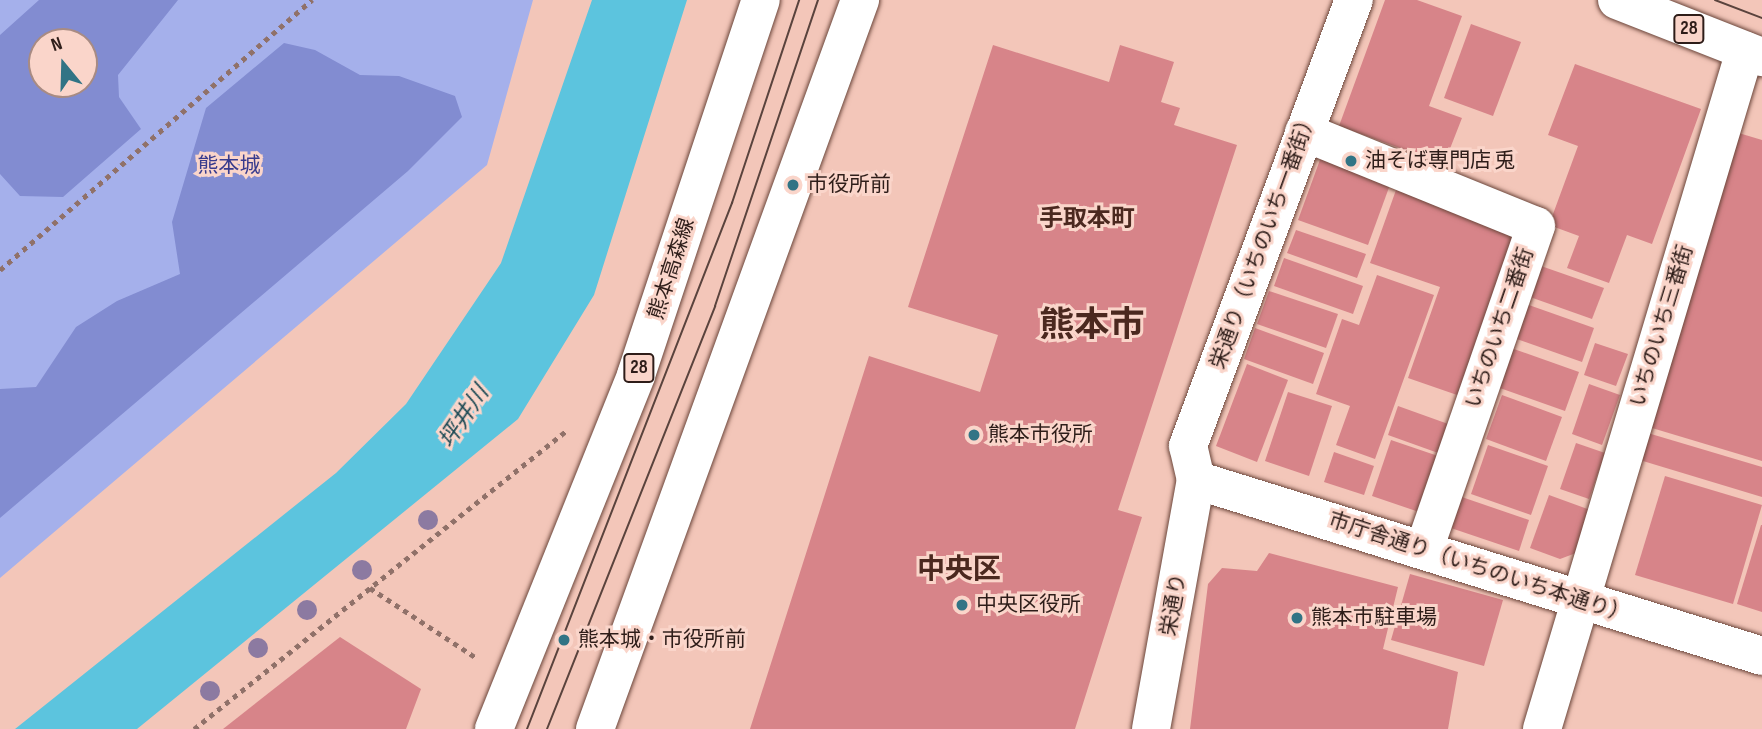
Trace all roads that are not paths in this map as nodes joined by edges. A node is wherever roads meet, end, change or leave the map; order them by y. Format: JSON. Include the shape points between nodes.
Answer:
{"nodes":[{"id":1,"x":761,"y":0,"type":"edge"},
{"id":2,"x":860,"y":0,"type":"edge"},
{"id":3,"x":1353,"y":0,"type":"edge"},
{"id":4,"x":1617,"y":0,"type":"edge"},
{"id":5,"x":1753,"y":54,"type":"edge"},
{"id":6,"x":1304,"y":132,"type":"junction"},
{"id":7,"x":1196,"y":480,"type":"junction"},
{"id":8,"x":1425,"y":547,"type":"junction"},
{"id":9,"x":1580,"y":602,"type":"junction"},
{"id":10,"x":1762,"y":656,"type":"edge"},
{"id":11,"x":494,"y":729,"type":"edge"},
{"id":12,"x":594,"y":729,"type":"edge"},
{"id":13,"x":1151,"y":729,"type":"edge"},
{"id":14,"x":1542,"y":729,"type":"edge"}],
"edges":[{"from":1,"to":11,"type":"street","name":"熊本高森線","number":"28","via":[[636,375]]},
{"from":2,"to":12,"type":"street"},
{"from":3,"to":6,"type":"street","name":"栄通り（いちのいち一番街）"},
{"from":4,"to":5,"type":"street","number":"28"},
{"from":5,"to":9,"type":"street","name":"いちのいち三番街"},
{"from":6,"to":7,"type":"street","name":"栄通り（いちのいち一番街）","via":[[1188,446]]},
{"from":6,"to":8,"type":"street","name":"いちのいち二番街","via":[[1536,226]]},
{"from":7,"to":8,"type":"street","name":"市庁舎通り（いちのいち本通り）"},
{"from":7,"to":13,"type":"street","name":"栄通り"},
{"from":8,"to":9,"type":"street","name":"市庁舎通り（いちのいち本通り）"},
{"from":9,"to":10,"type":"street","name":"市庁舎通り（いちのいち本通り）"},
{"from":9,"to":14,"type":"street","name":"いちのいち三番街"}]}
